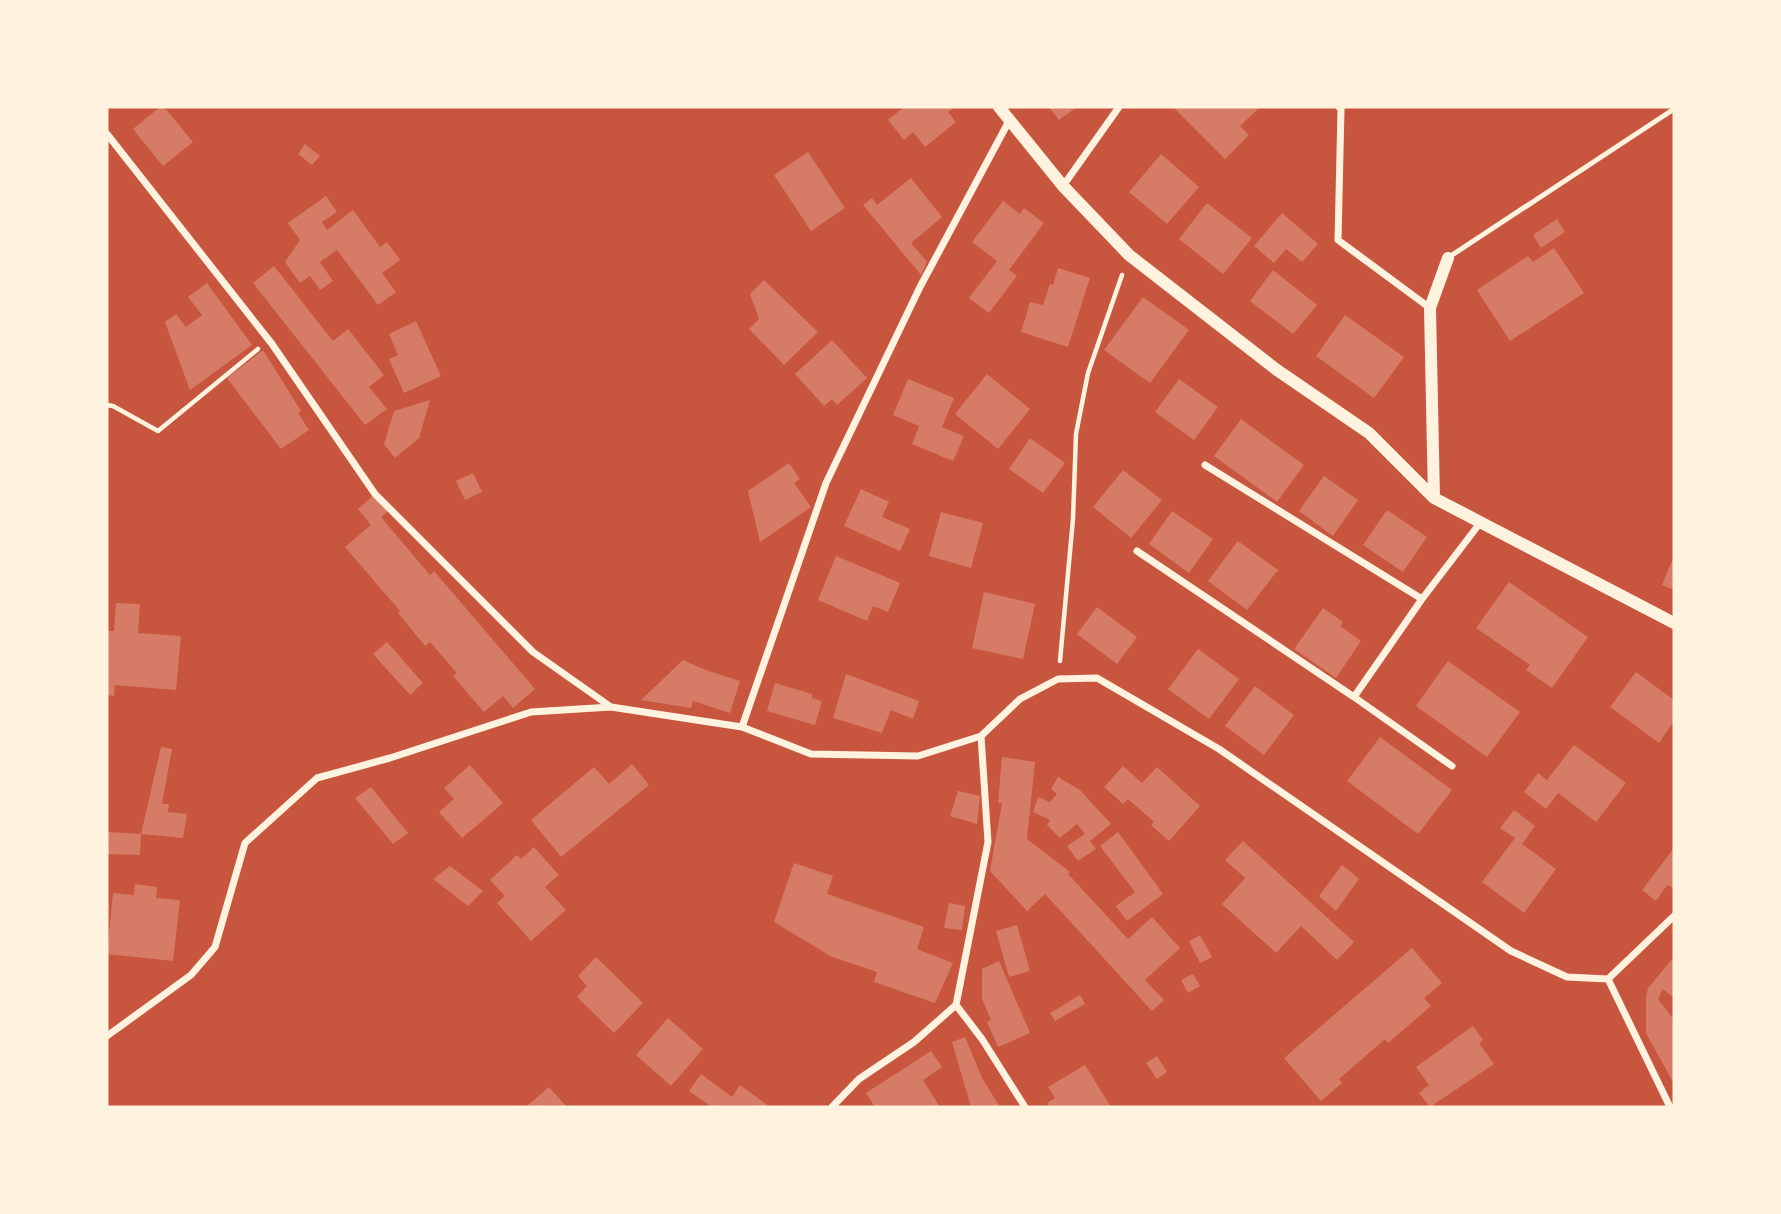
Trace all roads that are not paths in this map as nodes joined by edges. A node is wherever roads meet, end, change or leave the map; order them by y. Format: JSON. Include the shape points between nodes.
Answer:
{"nodes":[{"id":1,"x":999,"y":107,"type":"edge"},
{"id":2,"x":1118,"y":107,"type":"edge"},
{"id":3,"x":1339,"y":107,"type":"edge"},
{"id":4,"x":1674,"y":109,"type":"edge"},
{"id":5,"x":1009,"y":121,"type":"junction"},
{"id":6,"x":107,"y":134,"type":"edge"},
{"id":7,"x":1063,"y":186,"type":"junction"},
{"id":8,"x":1448,"y":258,"type":"joint"},
{"id":9,"x":1430,"y":308,"type":"junction"},
{"id":10,"x":1205,"y":465,"type":"dead end"},
{"id":11,"x":1434,"y":498,"type":"junction"},
{"id":12,"x":1480,"y":523,"type":"junction"},
{"id":13,"x":1138,"y":551,"type":"dead end"},
{"id":14,"x":1422,"y":599,"type":"junction"},
{"id":15,"x":1674,"y":623,"type":"edge"},
{"id":16,"x":1354,"y":697,"type":"junction"},
{"id":17,"x":611,"y":707,"type":"junction"},
{"id":18,"x":742,"y":727,"type":"junction"},
{"id":19,"x":981,"y":736,"type":"junction"},
{"id":20,"x":1452,"y":766,"type":"dead end"},
{"id":21,"x":1674,"y":916,"type":"edge"},
{"id":22,"x":1608,"y":979,"type":"junction"},
{"id":23,"x":956,"y":1005,"type":"junction"},
{"id":24,"x":107,"y":1036,"type":"edge"},
{"id":25,"x":832,"y":1107,"type":"edge"},
{"id":26,"x":1025,"y":1107,"type":"edge"},
{"id":27,"x":1671,"y":1107,"type":"edge"}],
"edges":[{"from":1,"to":5,"type":"street"},
{"from":2,"to":7,"type":"street"},
{"from":3,"to":9,"type":"street","via":[[1338,240]]},
{"from":4,"to":8,"type":"lane"},
{"from":5,"to":7,"type":"street"},
{"from":5,"to":18,"type":"street","via":[[920,287],[826,483]]},
{"from":6,"to":17,"type":"street","via":[[272,344],[375,494],[533,652]]},
{"from":7,"to":11,"type":"street","via":[[1129,255],[1277,370],[1369,433]]},
{"from":8,"to":9,"type":"street"},
{"from":9,"to":11,"type":"street"},
{"from":10,"to":14,"type":"street"},
{"from":11,"to":12,"type":"street"},
{"from":12,"to":14,"type":"street"},
{"from":12,"to":15,"type":"street"},
{"from":13,"to":16,"type":"street"},
{"from":14,"to":16,"type":"street"},
{"from":16,"to":20,"type":"street"},
{"from":17,"to":18,"type":"street"},
{"from":17,"to":24,"type":"street","via":[[531,712],[317,778],[245,843],[215,947],[191,975]]},
{"from":18,"to":19,"type":"street","via":[[811,754],[918,756]]},
{"from":19,"to":22,"type":"street","via":[[1020,699],[1058,679],[1097,678],[1219,749],[1511,951],[1567,977]]},
{"from":19,"to":23,"type":"street","via":[[988,842]]},
{"from":21,"to":22,"type":"street"},
{"from":22,"to":27,"type":"street"},
{"from":23,"to":25,"type":"street","via":[[914,1042],[859,1079]]},
{"from":23,"to":26,"type":"street"}]}
